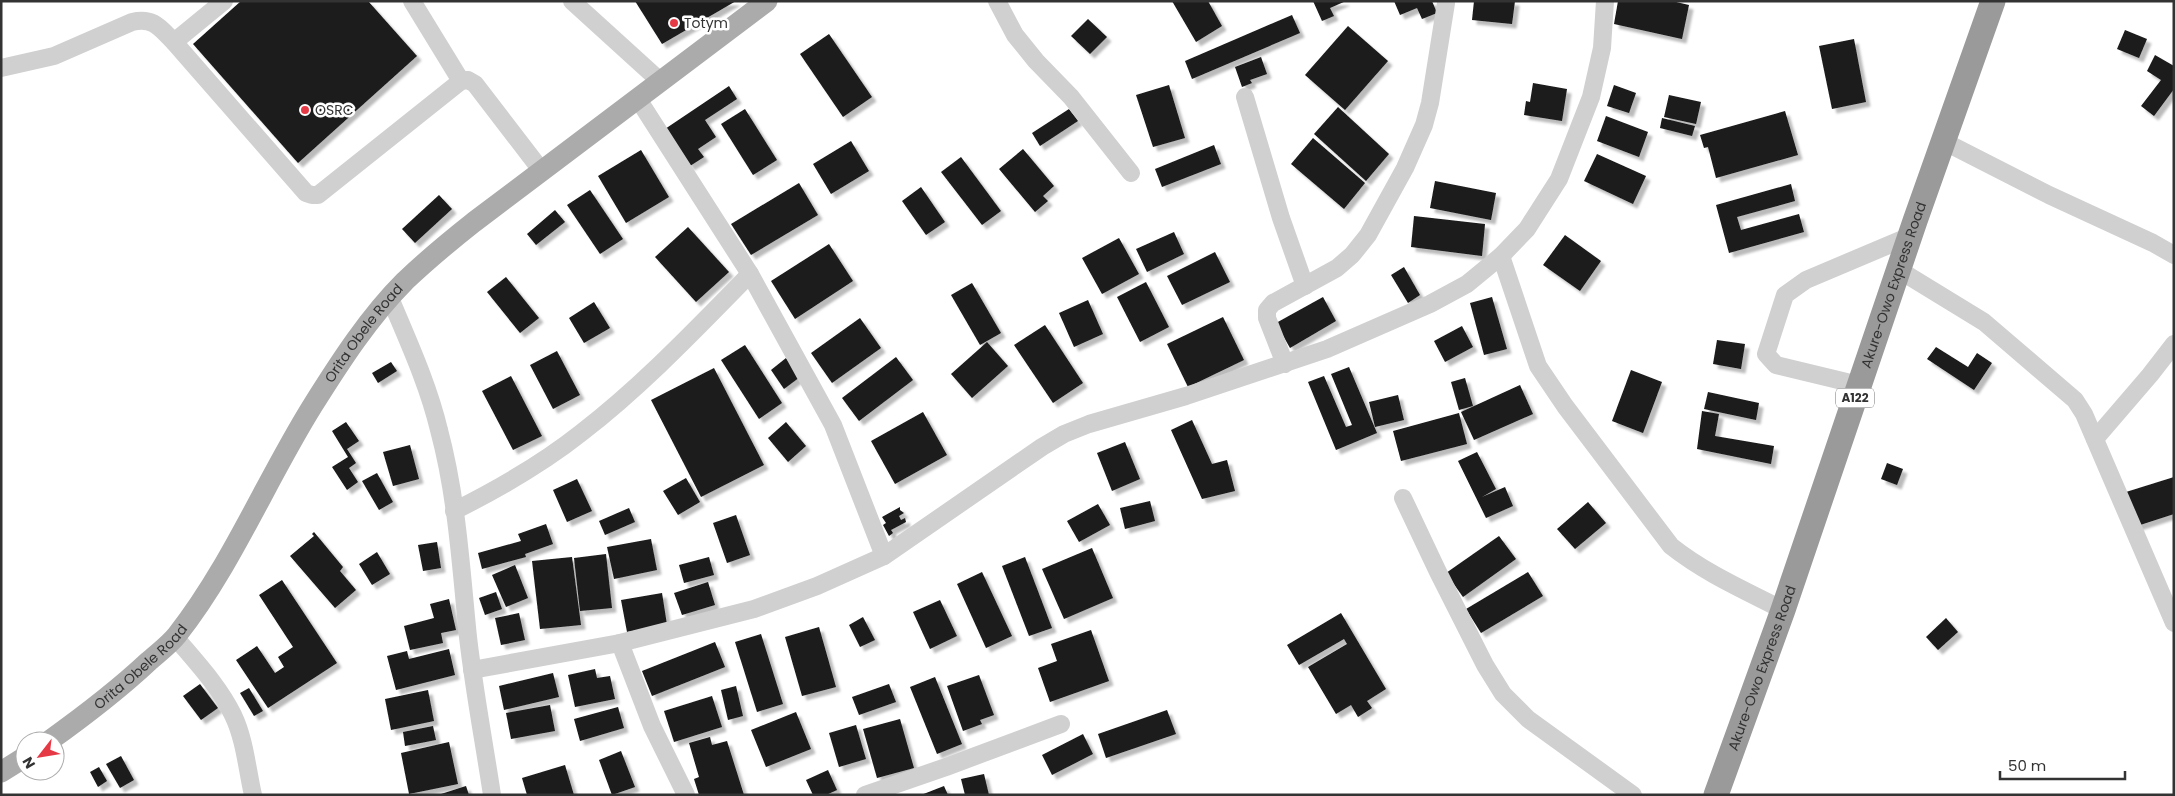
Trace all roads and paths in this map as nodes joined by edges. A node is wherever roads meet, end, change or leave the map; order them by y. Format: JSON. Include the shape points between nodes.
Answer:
{"nodes":[{"id":1,"x":224,"y":1,"type":"edge"},
{"id":2,"x":412,"y":1,"type":"edge"},
{"id":3,"x":572,"y":1,"type":"edge"},
{"id":4,"x":767,"y":1,"type":"edge"},
{"id":5,"x":998,"y":1,"type":"edge"},
{"id":6,"x":1605,"y":1,"type":"edge"},
{"id":7,"x":1993,"y":1,"type":"edge"},
{"id":8,"x":1446,"y":3,"type":"dead end"},
{"id":9,"x":174,"y":42,"type":"junction"},
{"id":10,"x":1,"y":68,"type":"edge"},
{"id":11,"x":461,"y":81,"type":"junction"},
{"id":12,"x":660,"y":81,"type":"junction"},
{"id":13,"x":1245,"y":97,"type":"dead end"},
{"id":14,"x":638,"y":99,"type":"junction"},
{"id":15,"x":1945,"y":142,"type":"junction"},
{"id":16,"x":541,"y":170,"type":"junction"},
{"id":17,"x":1131,"y":173,"type":"dead end"},
{"id":18,"x":1910,"y":236,"type":"junction"},
{"id":19,"x":2174,"y":255,"type":"edge"},
{"id":20,"x":1501,"y":256,"type":"junction"},
{"id":21,"x":1899,"y":270,"type":"junction"},
{"id":22,"x":750,"y":274,"type":"junction"},
{"id":23,"x":1305,"y":286,"type":"junction"},
{"id":24,"x":390,"y":298,"type":"junction"},
{"id":25,"x":2174,"y":344,"type":"edge"},
{"id":26,"x":1285,"y":364,"type":"junction"},
{"id":27,"x":1860,"y":385,"type":"junction"},
{"id":28,"x":2095,"y":438,"type":"junction"},
{"id":29,"x":1403,"y":498,"type":"dead end"},
{"id":30,"x":454,"y":511,"type":"junction"},
{"id":31,"x":884,"y":556,"type":"junction"},
{"id":32,"x":1783,"y":610,"type":"junction"},
{"id":33,"x":2174,"y":623,"type":"edge"},
{"id":34,"x":175,"y":637,"type":"junction"},
{"id":35,"x":620,"y":643,"type":"junction"},
{"id":36,"x":472,"y":670,"type":"junction"},
{"id":37,"x":1061,"y":724,"type":"dead end"},
{"id":38,"x":63,"y":731,"type":"edge"},
{"id":39,"x":485,"y":753,"type":"junction"},
{"id":40,"x":15,"y":763,"type":"edge"},
{"id":41,"x":1,"y":772,"type":"edge"},
{"id":42,"x":253,"y":795,"type":"edge"},
{"id":43,"x":492,"y":795,"type":"edge"},
{"id":44,"x":505,"y":795,"type":"edge"},
{"id":45,"x":686,"y":795,"type":"edge"},
{"id":46,"x":865,"y":795,"type":"edge"},
{"id":47,"x":1633,"y":795,"type":"edge"},
{"id":48,"x":1716,"y":795,"type":"edge"}],
"edges":[{"from":1,"to":9,"type":"street"},
{"from":2,"to":11,"type":"street"},
{"from":3,"to":12,"type":"street"},
{"from":4,"to":12,"type":"main road","name":"Orita Obele Road"},
{"from":5,"to":17,"type":"street","via":[[1015,35],[1093,123]]},
{"from":6,"to":20,"type":"street","via":[[1602,48],[1591,97],[1559,179],[1526,229]]},
{"from":7,"to":15,"type":"highway","name":"Akure-Owo Express Road","number":"A122"},
{"from":8,"to":23,"type":"street","via":[[1428,110],[1404,168],[1368,235],[1352,255],[1337,268]]},
{"from":9,"to":10,"type":"street","via":[[153,22],[144,20],[132,22],[54,56]]},
{"from":9,"to":11,"type":"street","via":[[312,195],[318,194]]},
{"from":11,"to":16,"type":"street","via":[[475,84]]},
{"from":12,"to":14,"type":"main road","name":"Orita Obele Road"},
{"from":13,"to":23,"type":"street"},
{"from":14,"to":16,"type":"main road","name":"Orita Obele Road"},
{"from":14,"to":22,"type":"street"},
{"from":15,"to":18,"type":"highway","name":"Akure-Owo Express Road","number":"A122"},
{"from":15,"to":19,"type":"street"},
{"from":16,"to":24,"type":"main road","name":"Orita Obele Road","via":[[430,257]]},
{"from":18,"to":21,"type":"highway","name":"Akure-Owo Express Road","number":"A122"},
{"from":18,"to":27,"type":"street","via":[[1806,280],[1785,295],[1766,354],[1776,365]]},
{"from":20,"to":26,"type":"street","via":[[1466,284],[1430,304]]},
{"from":20,"to":32,"type":"street","via":[[1538,366],[1672,546],[1691,562]]},
{"from":21,"to":27,"type":"highway","name":"Akure-Owo Express Road","number":"A122"},
{"from":21,"to":28,"type":"street","via":[[1984,322],[2063,389],[2075,400]]},
{"from":22,"to":30,"type":"street","via":[[673,352],[580,434],[491,492]]},
{"from":22,"to":31,"type":"street","via":[[833,425]]},
{"from":23,"to":26,"type":"street","via":[[1272,303],[1268,310]]},
{"from":24,"to":30,"type":"street","via":[[424,380],[439,429]]},
{"from":24,"to":34,"type":"main road","name":"Orita Obele Road","via":[[358,338],[312,406],[245,528]]},
{"from":25,"to":28,"type":"street"},
{"from":26,"to":31,"type":"street","via":[[1064,434]]},
{"from":27,"to":32,"type":"highway","name":"Akure-Owo Express Road","number":"A122"},
{"from":28,"to":33,"type":"street"},
{"from":29,"to":47,"type":"street","via":[[1485,665],[1503,694],[1528,719]]},
{"from":30,"to":36,"type":"street"},
{"from":31,"to":35,"type":"street","via":[[754,609]]},
{"from":32,"to":48,"type":"highway","name":"Akure-Owo Express Road","number":"A122"},
{"from":34,"to":38,"type":"main road","name":"Orita Obele Road","via":[[102,702]]},
{"from":34,"to":42,"type":"street","via":[[220,690],[234,716]]},
{"from":35,"to":36,"type":"street"},
{"from":35,"to":45,"type":"street","via":[[652,726]]},
{"from":36,"to":39,"type":"street"},
{"from":37,"to":46,"type":"street"},
{"from":39,"to":43,"type":"street"},
{"from":39,"to":44,"type":"street"},
{"from":40,"to":41,"type":"main road"}]}
